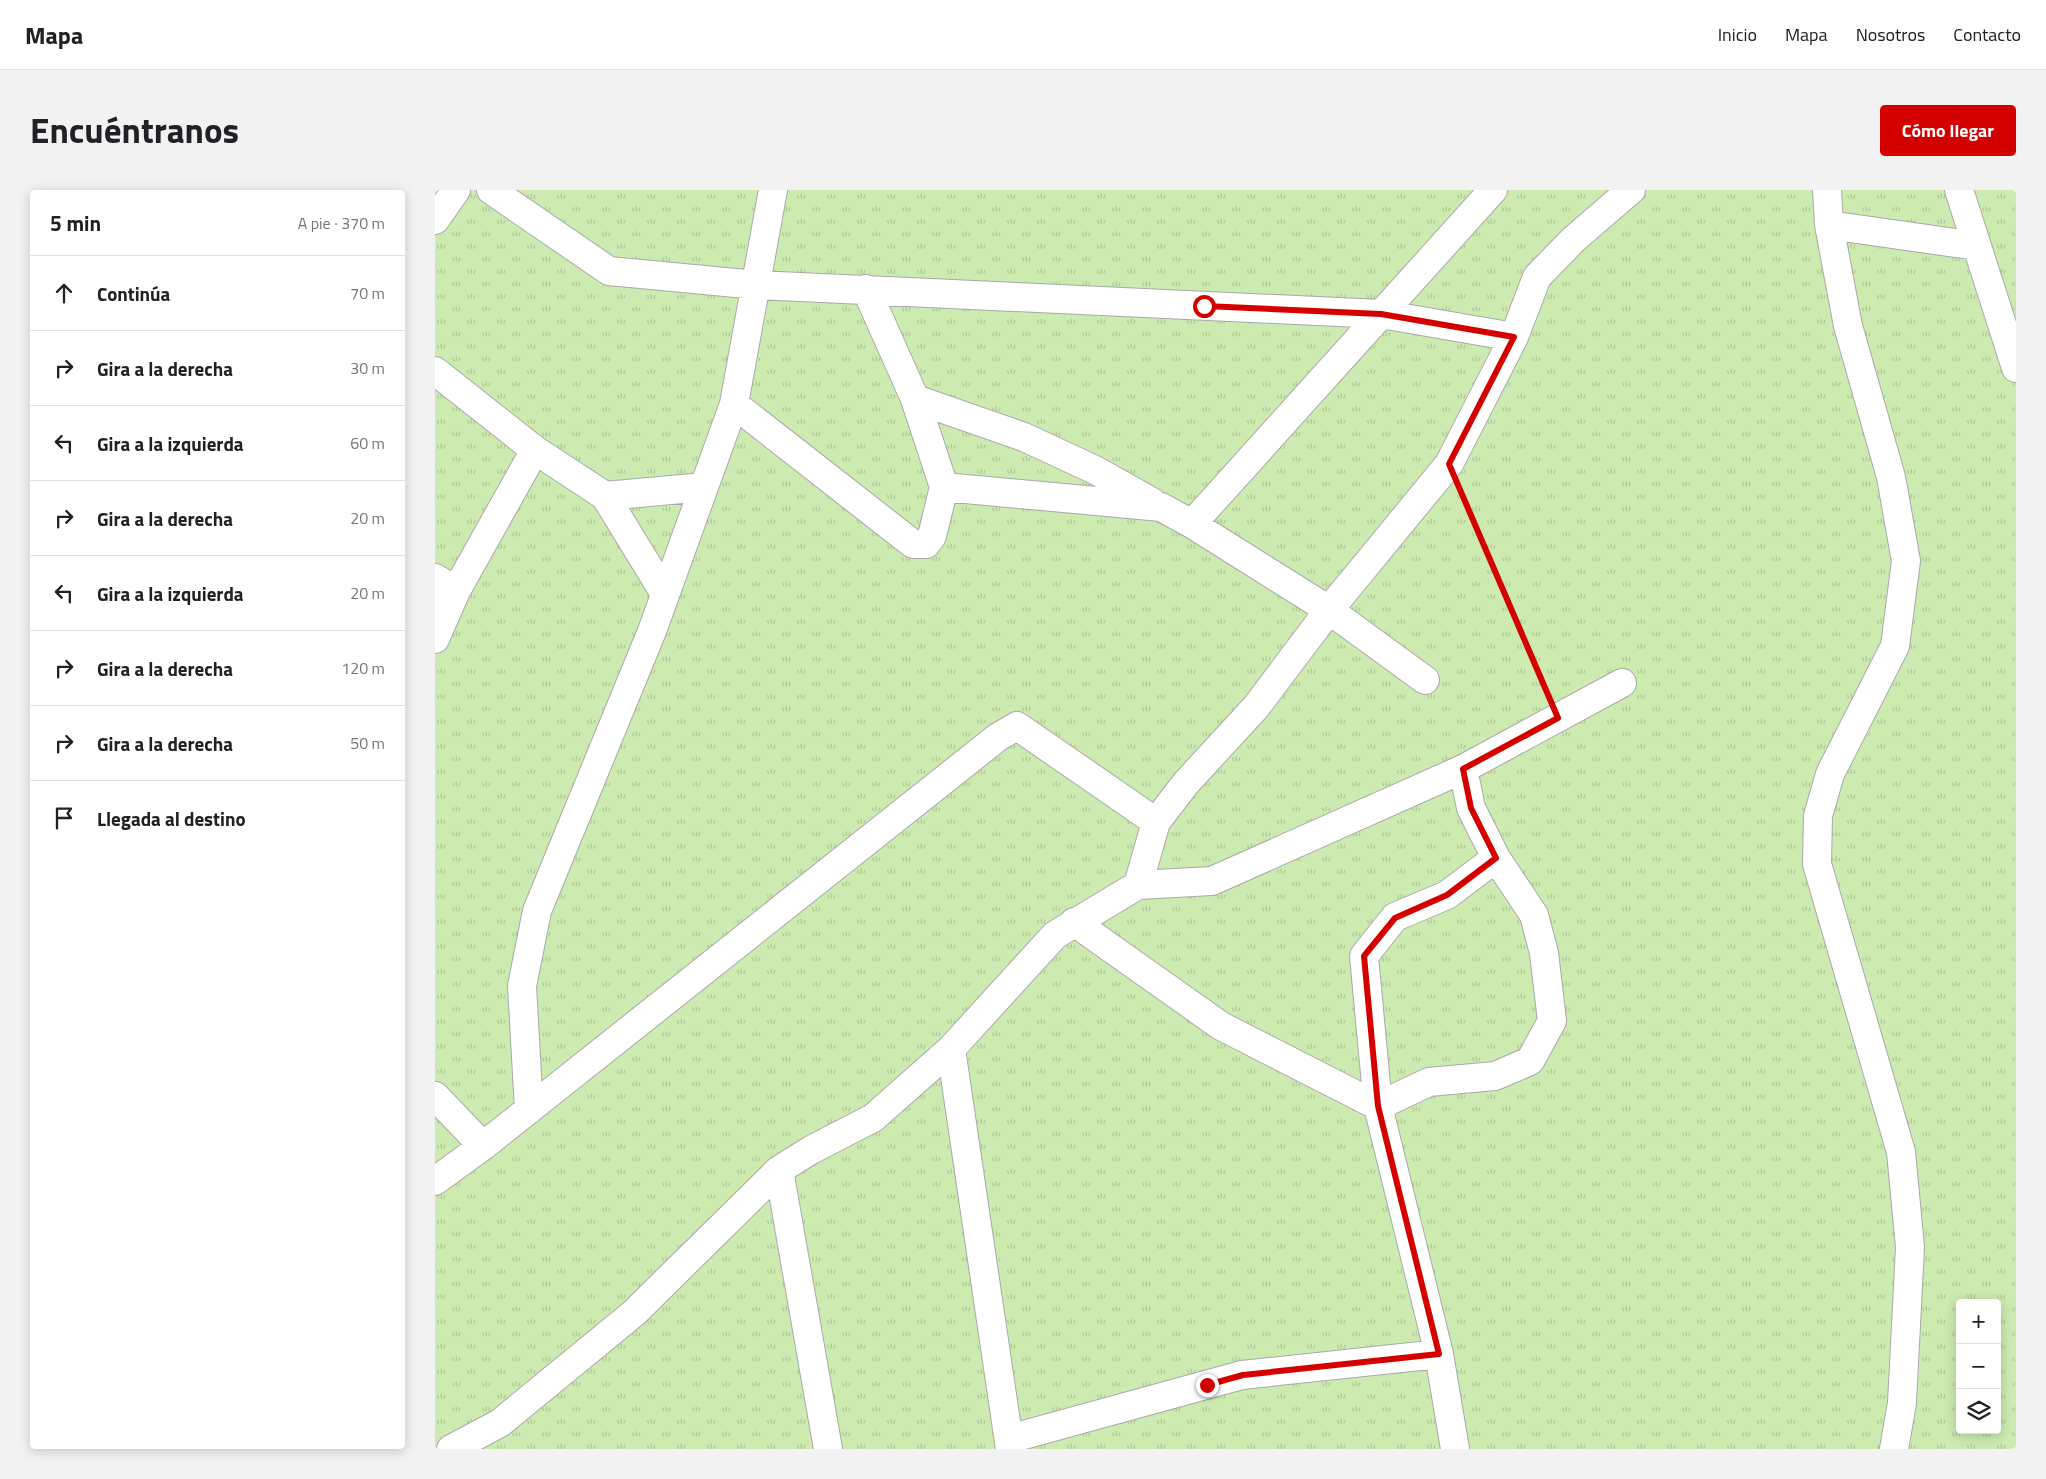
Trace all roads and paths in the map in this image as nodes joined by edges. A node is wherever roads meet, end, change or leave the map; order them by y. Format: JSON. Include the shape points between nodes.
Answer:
{"nodes":[{"id":1,"x":456,"y":190,"type":"edge"},
{"id":2,"x":491,"y":190,"type":"edge"},
{"id":3,"x":773,"y":190,"type":"edge"},
{"id":4,"x":1493,"y":190,"type":"edge"},
{"id":5,"x":1631,"y":190,"type":"edge"},
{"id":6,"x":1827,"y":190,"type":"edge"},
{"id":7,"x":1959,"y":190,"type":"edge"},
{"id":8,"x":435,"y":220,"type":"edge"},
{"id":9,"x":1829,"y":225,"type":"junction"},
{"id":10,"x":1977,"y":246,"type":"junction"},
{"id":11,"x":757,"y":285,"type":"junction"},
{"id":12,"x":866,"y":289,"type":"junction"},
{"id":13,"x":1381,"y":314,"type":"junction"},
{"id":14,"x":1514,"y":337,"type":"junction"},
{"id":15,"x":2016,"y":368,"type":"edge"},
{"id":16,"x":435,"y":371,"type":"edge"},
{"id":17,"x":915,"y":399,"type":"junction"},
{"id":18,"x":734,"y":404,"type":"junction"},
{"id":19,"x":535,"y":450,"type":"junction"},
{"id":20,"x":1449,"y":464,"type":"junction"},
{"id":21,"x":704,"y":487,"type":"junction"},
{"id":22,"x":944,"y":487,"type":"junction"},
{"id":23,"x":605,"y":496,"type":"junction"},
{"id":24,"x":1161,"y":507,"type":"junction"},
{"id":25,"x":1192,"y":524,"type":"junction"},
{"id":26,"x":445,"y":584,"type":"edge"},
{"id":27,"x":665,"y":594,"type":"junction"},
{"id":28,"x":1329,"y":610,"type":"junction"},
{"id":29,"x":435,"y":618,"type":"edge"},
{"id":30,"x":435,"y":639,"type":"edge"},
{"id":31,"x":1425,"y":680,"type":"dead end"},
{"id":32,"x":1622,"y":683,"type":"dead end"},
{"id":33,"x":1558,"y":718,"type":"junction"},
{"id":34,"x":1463,"y":769,"type":"junction"},
{"id":35,"x":1156,"y":822,"type":"junction"},
{"id":36,"x":1496,"y":858,"type":"junction"},
{"id":37,"x":1138,"y":885,"type":"junction"},
{"id":38,"x":1074,"y":922,"type":"junction"},
{"id":39,"x":951,"y":1049,"type":"junction"},
{"id":40,"x":435,"y":1096,"type":"edge"},
{"id":41,"x":1378,"y":1106,"type":"junction"},
{"id":42,"x":529,"y":1110,"type":"junction"},
{"id":43,"x":483,"y":1146,"type":"junction"},
{"id":44,"x":779,"y":1170,"type":"junction"},
{"id":45,"x":435,"y":1180,"type":"edge"},
{"id":46,"x":1439,"y":1354,"type":"junction"},
{"id":47,"x":1009,"y":1444,"type":"edge"},
{"id":48,"x":451,"y":1449,"type":"edge"},
{"id":49,"x":828,"y":1449,"type":"edge"},
{"id":50,"x":1455,"y":1449,"type":"edge"},
{"id":51,"x":1894,"y":1449,"type":"edge"}],
"edges":[{"from":1,"to":8,"type":"street"},
{"from":2,"to":11,"type":"street","via":[[609,271]]},
{"from":3,"to":11,"type":"street"},
{"from":4,"to":13,"type":"street"},
{"from":5,"to":14,"type":"street","via":[[1537,277]]},
{"from":6,"to":9,"type":"street"},
{"from":7,"to":10,"type":"street"},
{"from":9,"to":10,"type":"street"},
{"from":9,"to":51,"type":"street","via":[[1848,326],[1891,477],[1906,561],[1895,646],[1830,774],[1818,816],[1817,864],[1901,1152],[1910,1247],[1902,1403]]},
{"from":10,"to":15,"type":"street"},
{"from":11,"to":12,"type":"street"},
{"from":11,"to":18,"type":"street"},
{"from":12,"to":13,"type":"street"},
{"from":12,"to":17,"type":"street"},
{"from":13,"to":14,"type":"street"},
{"from":13,"to":25,"type":"street"},
{"from":14,"to":20,"type":"street"},
{"from":16,"to":19,"type":"street"},
{"from":17,"to":22,"type":"street"},
{"from":17,"to":24,"type":"street","via":[[1024,437],[1095,470]]},
{"from":18,"to":21,"type":"street"},
{"from":18,"to":22,"type":"street","via":[[913,544],[926,544],[932,536]]},
{"from":19,"to":23,"type":"street"},
{"from":19,"to":26,"type":"street"},
{"from":20,"to":28,"type":"street"},
{"from":20,"to":33,"type":"path"},
{"from":21,"to":23,"type":"street"},
{"from":21,"to":27,"type":"street"},
{"from":22,"to":24,"type":"street"},
{"from":23,"to":27,"type":"street"},
{"from":24,"to":25,"type":"street"},
{"from":25,"to":28,"type":"street"},
{"from":26,"to":29,"type":"street"},
{"from":26,"to":30,"type":"street"},
{"from":27,"to":42,"type":"street","via":[[537,911],[522,986]]},
{"from":28,"to":31,"type":"street"},
{"from":28,"to":35,"type":"street","via":[[1256,706],[1186,783]]},
{"from":32,"to":33,"type":"street"},
{"from":33,"to":34,"type":"street"},
{"from":34,"to":36,"type":"street","via":[[1471,808]]},
{"from":34,"to":37,"type":"street","via":[[1213,881]]},
{"from":35,"to":37,"type":"street"},
{"from":35,"to":42,"type":"street","via":[[1017,726],[990,743]]},
{"from":36,"to":41,"type":"street","via":[[1447,895],[1395,918],[1364,956]]},
{"from":36,"to":41,"type":"street","via":[[1534,915],[1544,953],[1552,1021],[1530,1061],[1495,1076],[1429,1082]]},
{"from":37,"to":38,"type":"street"},
{"from":38,"to":39,"type":"street","via":[[1055,935]]},
{"from":38,"to":41,"type":"street","via":[[1221,1026]]},
{"from":39,"to":44,"type":"street","via":[[873,1118]]},
{"from":39,"to":47,"type":"street"},
{"from":40,"to":43,"type":"street"},
{"from":41,"to":46,"type":"street"},
{"from":42,"to":43,"type":"street"},
{"from":43,"to":45,"type":"street"},
{"from":44,"to":48,"type":"street","via":[[634,1314],[500,1423]]},
{"from":44,"to":49,"type":"street"},
{"from":46,"to":47,"type":"street","via":[[1243,1375]]},
{"from":46,"to":50,"type":"street"}]}
